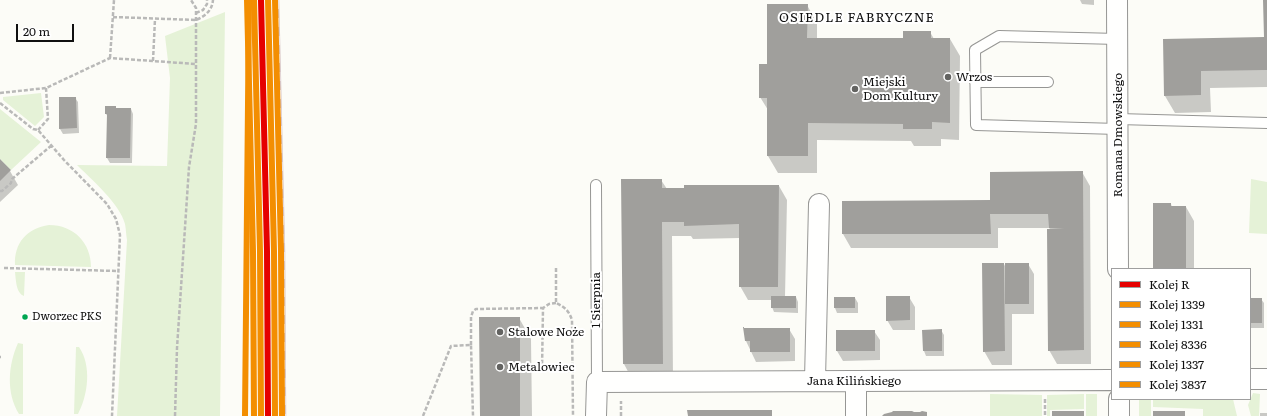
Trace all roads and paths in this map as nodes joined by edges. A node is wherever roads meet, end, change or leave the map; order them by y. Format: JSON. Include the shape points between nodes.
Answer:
{"nodes":[{"id":1,"x":114,"y":0,"type":"edge"},
{"id":2,"x":191,"y":0,"type":"edge"},
{"id":3,"x":207,"y":0,"type":"edge"},
{"id":4,"x":213,"y":0,"type":"edge"},
{"id":5,"x":1118,"y":0,"type":"edge"},
{"id":6,"x":196,"y":13,"type":"junction"},
{"id":7,"x":113,"y":17,"type":"junction"},
{"id":8,"x":155,"y":19,"type":"junction"},
{"id":9,"x":196,"y":20,"type":"junction"},
{"id":10,"x":1118,"y":39,"type":"junction"},
{"id":11,"x":110,"y":58,"type":"junction"},
{"id":12,"x":153,"y":61,"type":"junction"},
{"id":13,"x":196,"y":64,"type":"junction"},
{"id":14,"x":975,"y":82,"type":"junction"},
{"id":15,"x":1048,"y":82,"type":"dead end"},
{"id":16,"x":46,"y":88,"type":"junction"},
{"id":17,"x":0,"y":93,"type":"edge"},
{"id":18,"x":0,"y":103,"type":"edge"},
{"id":19,"x":1267,"y":123,"type":"edge"},
{"id":20,"x":1118,"y":124,"type":"junction"},
{"id":21,"x":38,"y":130,"type":"junction"},
{"id":22,"x":52,"y":146,"type":"junction"},
{"id":23,"x":596,"y":185,"type":"dead end"},
{"id":24,"x":0,"y":191,"type":"edge"},
{"id":25,"x":820,"y":204,"type":"dead end"},
{"id":26,"x":4,"y":268,"type":"dead end"},
{"id":27,"x":556,"y":268,"type":"dead end"},
{"id":28,"x":1118,"y":268,"type":"edge"},
{"id":29,"x":118,"y":271,"type":"junction"},
{"id":30,"x":556,"y":303,"type":"junction"},
{"id":31,"x":543,"y":308,"type":"junction"},
{"id":32,"x":471,"y":345,"type":"junction"},
{"id":33,"x":573,"y":371,"type":"junction"},
{"id":34,"x":1251,"y":379,"type":"edge"},
{"id":35,"x":1267,"y":379,"type":"edge"},
{"id":36,"x":815,"y":380,"type":"junction"},
{"id":37,"x":1111,"y":380,"type":"edge"},
{"id":38,"x":856,"y":381,"type":"junction"},
{"id":39,"x":597,"y":382,"type":"junction"},
{"id":40,"x":1045,"y":398,"type":"dead end"},
{"id":41,"x":1118,"y":400,"type":"edge"},
{"id":42,"x":112,"y":416,"type":"edge"},
{"id":43,"x":175,"y":416,"type":"edge"},
{"id":44,"x":423,"y":416,"type":"edge"},
{"id":45,"x":473,"y":416,"type":"edge"},
{"id":46,"x":573,"y":416,"type":"edge"},
{"id":47,"x":596,"y":416,"type":"edge"},
{"id":48,"x":856,"y":416,"type":"edge"},
{"id":49,"x":1045,"y":416,"type":"edge"},
{"id":50,"x":1119,"y":416,"type":"edge"}],
"edges":[{"from":1,"to":7,"type":"path"},
{"from":2,"to":6,"type":"path"},
{"from":3,"to":6,"type":"path","via":[[203,10]]},
{"from":4,"to":9,"type":"path","via":[[206,15]]},
{"from":5,"to":10,"type":"street","name":"Romana Dmowskiego"},
{"from":6,"to":9,"type":"path"},
{"from":7,"to":8,"type":"path"},
{"from":7,"to":11,"type":"path"},
{"from":8,"to":9,"type":"path"},
{"from":8,"to":12,"type":"path"},
{"from":9,"to":13,"type":"path"},
{"from":10,"to":14,"type":"lane","via":[[1000,36],[975,50]]},
{"from":10,"to":20,"type":"street","name":"Romana Dmowskiego"},
{"from":11,"to":12,"type":"path"},
{"from":11,"to":16,"type":"path"},
{"from":12,"to":13,"type":"path"},
{"from":13,"to":43,"type":"path","via":[[196,124],[189,166]]},
{"from":14,"to":15,"type":"lane"},
{"from":14,"to":20,"type":"lane","via":[[976,125]]},
{"from":16,"to":17,"type":"path"},
{"from":16,"to":21,"type":"path","via":[[48,119]]},
{"from":18,"to":21,"type":"path","via":[[33,129]]},
{"from":19,"to":20,"type":"lane"},
{"from":20,"to":28,"type":"street","name":"Romana Dmowskiego"},
{"from":21,"to":22,"type":"path"},
{"from":22,"to":24,"type":"path"},
{"from":22,"to":29,"type":"path","via":[[107,204],[116,219],[120,235]]},
{"from":23,"to":39,"type":"lane","name":"1 Sierpnia"},
{"from":25,"to":36,"type":"street"},
{"from":26,"to":29,"type":"path"},
{"from":27,"to":30,"type":"path"},
{"from":29,"to":42,"type":"path"},
{"from":30,"to":31,"type":"path"},
{"from":30,"to":33,"type":"path","via":[[569,312],[572,320]]},
{"from":31,"to":32,"type":"path","via":[[476,309],[471,317]]},
{"from":31,"to":33,"type":"path","via":[[542,370]]},
{"from":32,"to":44,"type":"path","via":[[450,346]]},
{"from":32,"to":45,"type":"path"},
{"from":33,"to":46,"type":"path"},
{"from":34,"to":35,"type":"street"},
{"from":36,"to":38,"type":"street","name":"Jana Kilińskiego"},
{"from":36,"to":39,"type":"street","name":"Jana Kilińskiego"},
{"from":37,"to":38,"type":"street","name":"Jana Kilińskiego"},
{"from":38,"to":48,"type":"street"},
{"from":39,"to":47,"type":"street","name":"1 Sierpnia"},
{"from":40,"to":49,"type":"path"},
{"from":41,"to":50,"type":"street"}]}
